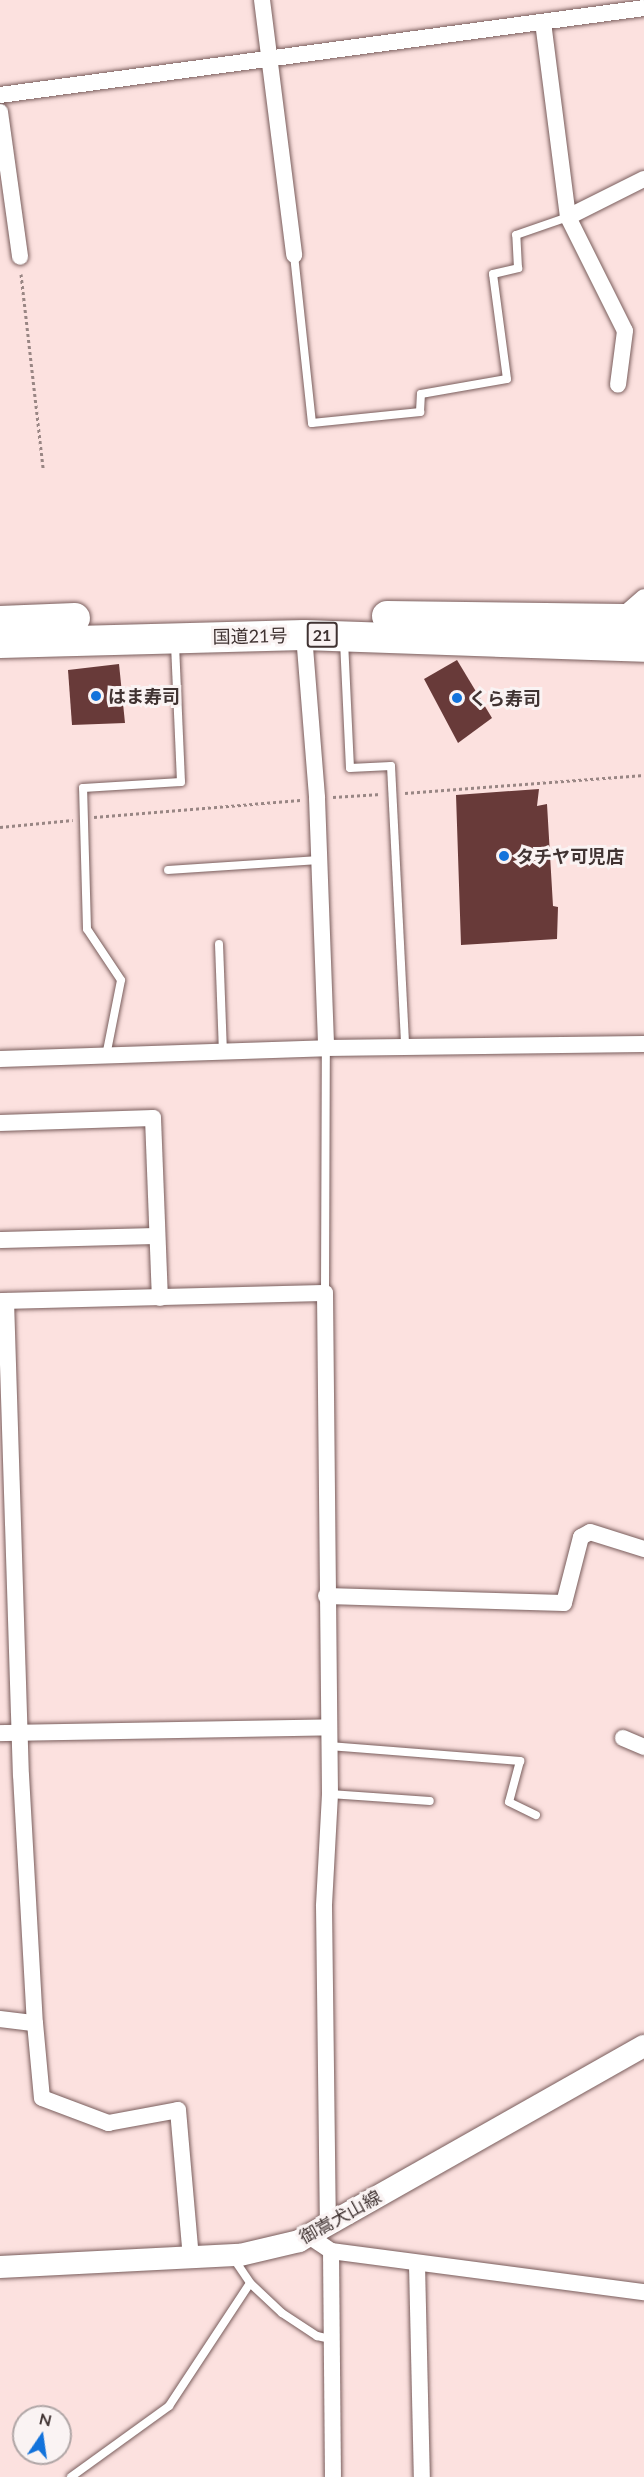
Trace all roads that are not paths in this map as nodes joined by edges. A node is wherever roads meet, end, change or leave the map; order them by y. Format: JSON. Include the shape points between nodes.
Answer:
{"nodes":[{"id":1,"x":262,"y":0,"type":"edge"},
{"id":2,"x":644,"y":8,"type":"edge"},
{"id":3,"x":543,"y":22,"type":"junction"},
{"id":4,"x":269,"y":60,"type":"junction"},
{"id":5,"x":0,"y":95,"type":"edge"},
{"id":6,"x":0,"y":112,"type":"edge"},
{"id":7,"x":644,"y":179,"type":"edge"},
{"id":8,"x":568,"y":217,"type":"junction"},
{"id":9,"x":294,"y":255,"type":"joint"},
{"id":10,"x":20,"y":257,"type":"road end"},
{"id":11,"x":618,"y":385,"type":"dead end"},
{"id":12,"x":644,"y":597,"type":"edge"},
{"id":13,"x":633,"y":618,"type":"edge"},
{"id":14,"x":0,"y":621,"type":"edge"},
{"id":15,"x":304,"y":635,"type":"junction"},
{"id":16,"x":344,"y":635,"type":"junction"},
{"id":17,"x":175,"y":637,"type":"junction"},
{"id":18,"x":0,"y":643,"type":"edge"},
{"id":19,"x":644,"y":646,"type":"edge"},
{"id":20,"x":320,"y":860,"type":"junction"},
{"id":21,"x":168,"y":870,"type":"dead end"},
{"id":22,"x":219,"y":944,"type":"dead end"},
{"id":23,"x":644,"y":1044,"type":"edge"},
{"id":24,"x":405,"y":1047,"type":"junction"},
{"id":25,"x":326,"y":1048,"type":"junction"},
{"id":26,"x":223,"y":1053,"type":"junction"},
{"id":27,"x":106,"y":1056,"type":"junction"},
{"id":28,"x":0,"y":1059,"type":"edge"},
{"id":29,"x":0,"y":1123,"type":"edge"},
{"id":30,"x":157,"y":1236,"type":"junction"},
{"id":31,"x":0,"y":1240,"type":"edge"},
{"id":32,"x":325,"y":1293,"type":"junction"},
{"id":33,"x":160,"y":1298,"type":"junction"},
{"id":34,"x":3,"y":1301,"type":"edge"},
{"id":35,"x":644,"y":1550,"type":"edge"},
{"id":36,"x":326,"y":1596,"type":"junction"},
{"id":37,"x":328,"y":1727,"type":"junction"},
{"id":38,"x":0,"y":1732,"type":"edge"},
{"id":39,"x":20,"y":1732,"type":"junction"},
{"id":40,"x":623,"y":1738,"type":"dead end"},
{"id":41,"x":328,"y":1746,"type":"junction"},
{"id":42,"x":644,"y":1747,"type":"edge"},
{"id":43,"x":330,"y":1794,"type":"junction"},
{"id":44,"x":430,"y":1800,"type":"dead end"},
{"id":45,"x":536,"y":1815,"type":"dead end"},
{"id":46,"x":0,"y":2019,"type":"edge"},
{"id":47,"x":35,"y":2023,"type":"junction"},
{"id":48,"x":644,"y":2046,"type":"edge"},
{"id":49,"x":318,"y":2230,"type":"junction"},
{"id":50,"x":331,"y":2251,"type":"junction"},
{"id":51,"x":232,"y":2255,"type":"junction"},
{"id":52,"x":191,"y":2258,"type":"junction"},
{"id":53,"x":417,"y":2264,"type":"junction"},
{"id":54,"x":0,"y":2267,"type":"edge"},
{"id":55,"x":250,"y":2283,"type":"junction"},
{"id":56,"x":644,"y":2292,"type":"edge"},
{"id":57,"x":330,"y":2339,"type":"junction"},
{"id":58,"x":71,"y":2477,"type":"edge"},
{"id":59,"x":333,"y":2477,"type":"edge"},
{"id":60,"x":422,"y":2477,"type":"edge"}],
"edges":[{"from":1,"to":4,"type":"street"},
{"from":2,"to":3,"type":"street"},
{"from":3,"to":4,"type":"street"},
{"from":3,"to":8,"type":"street"},
{"from":4,"to":5,"type":"street"},
{"from":4,"to":9,"type":"street"},
{"from":6,"to":10,"type":"street"},
{"from":7,"to":8,"type":"street"},
{"from":8,"to":9,"type":"lane","via":[[516,235],[518,268],[493,273],[507,379],[421,394],[420,412],[312,423]]},
{"from":8,"to":11,"type":"street","via":[[622,325]]},
{"from":12,"to":13,"type":"street"},
{"from":13,"to":14,"type":"highway","name":"国道21号","number":"21","via":[[296,616]]},
{"from":15,"to":16,"type":"highway","name":"国道21号","number":"21"},
{"from":15,"to":17,"type":"highway","name":"国道21号","number":"21"},
{"from":15,"to":20,"type":"street"},
{"from":16,"to":19,"type":"highway","name":"国道21号","number":"21"},
{"from":16,"to":24,"type":"lane","via":[[350,768],[391,766]]},
{"from":17,"to":18,"type":"highway","name":"国道21号","number":"21"},
{"from":17,"to":27,"type":"lane","via":[[181,782],[83,788],[87,929],[121,980]]},
{"from":20,"to":21,"type":"lane"},
{"from":20,"to":25,"type":"street"},
{"from":22,"to":26,"type":"lane"},
{"from":23,"to":24,"type":"street"},
{"from":24,"to":25,"type":"street"},
{"from":25,"to":26,"type":"street"},
{"from":25,"to":32,"type":"lane"},
{"from":26,"to":27,"type":"street"},
{"from":27,"to":28,"type":"street"},
{"from":29,"to":30,"type":"street","via":[[153,1118]]},
{"from":30,"to":31,"type":"street"},
{"from":30,"to":33,"type":"street"},
{"from":32,"to":33,"type":"street"},
{"from":32,"to":36,"type":"street"},
{"from":33,"to":34,"type":"street"},
{"from":34,"to":39,"type":"street"},
{"from":35,"to":36,"type":"street","via":[[590,1532],[581,1537],[564,1603]]},
{"from":36,"to":37,"type":"street"},
{"from":37,"to":39,"type":"street"},
{"from":37,"to":41,"type":"street"},
{"from":38,"to":39,"type":"street"},
{"from":39,"to":47,"type":"street"},
{"from":40,"to":42,"type":"street"},
{"from":41,"to":43,"type":"street"},
{"from":41,"to":45,"type":"lane","via":[[520,1761],[509,1802]]},
{"from":43,"to":44,"type":"lane"},
{"from":43,"to":49,"type":"street"},
{"from":46,"to":47,"type":"street"},
{"from":47,"to":52,"type":"street","via":[[42,2098],[108,2123],[178,2110]]},
{"from":48,"to":49,"type":"main road","name":"御嵩犬山線"},
{"from":49,"to":50,"type":"street"},
{"from":49,"to":51,"type":"main road","name":"御嵩犬山線","via":[[273,2249]]},
{"from":50,"to":53,"type":"street"},
{"from":50,"to":57,"type":"street"},
{"from":51,"to":52,"type":"main road","name":"御嵩犬山線"},
{"from":51,"to":55,"type":"lane"},
{"from":52,"to":54,"type":"main road","name":"御嵩犬山線"},
{"from":53,"to":56,"type":"street"},
{"from":53,"to":60,"type":"street"},
{"from":55,"to":57,"type":"lane","via":[[282,2313],[317,2336]]},
{"from":55,"to":58,"type":"lane","via":[[169,2406]]},
{"from":57,"to":59,"type":"street"}]}
